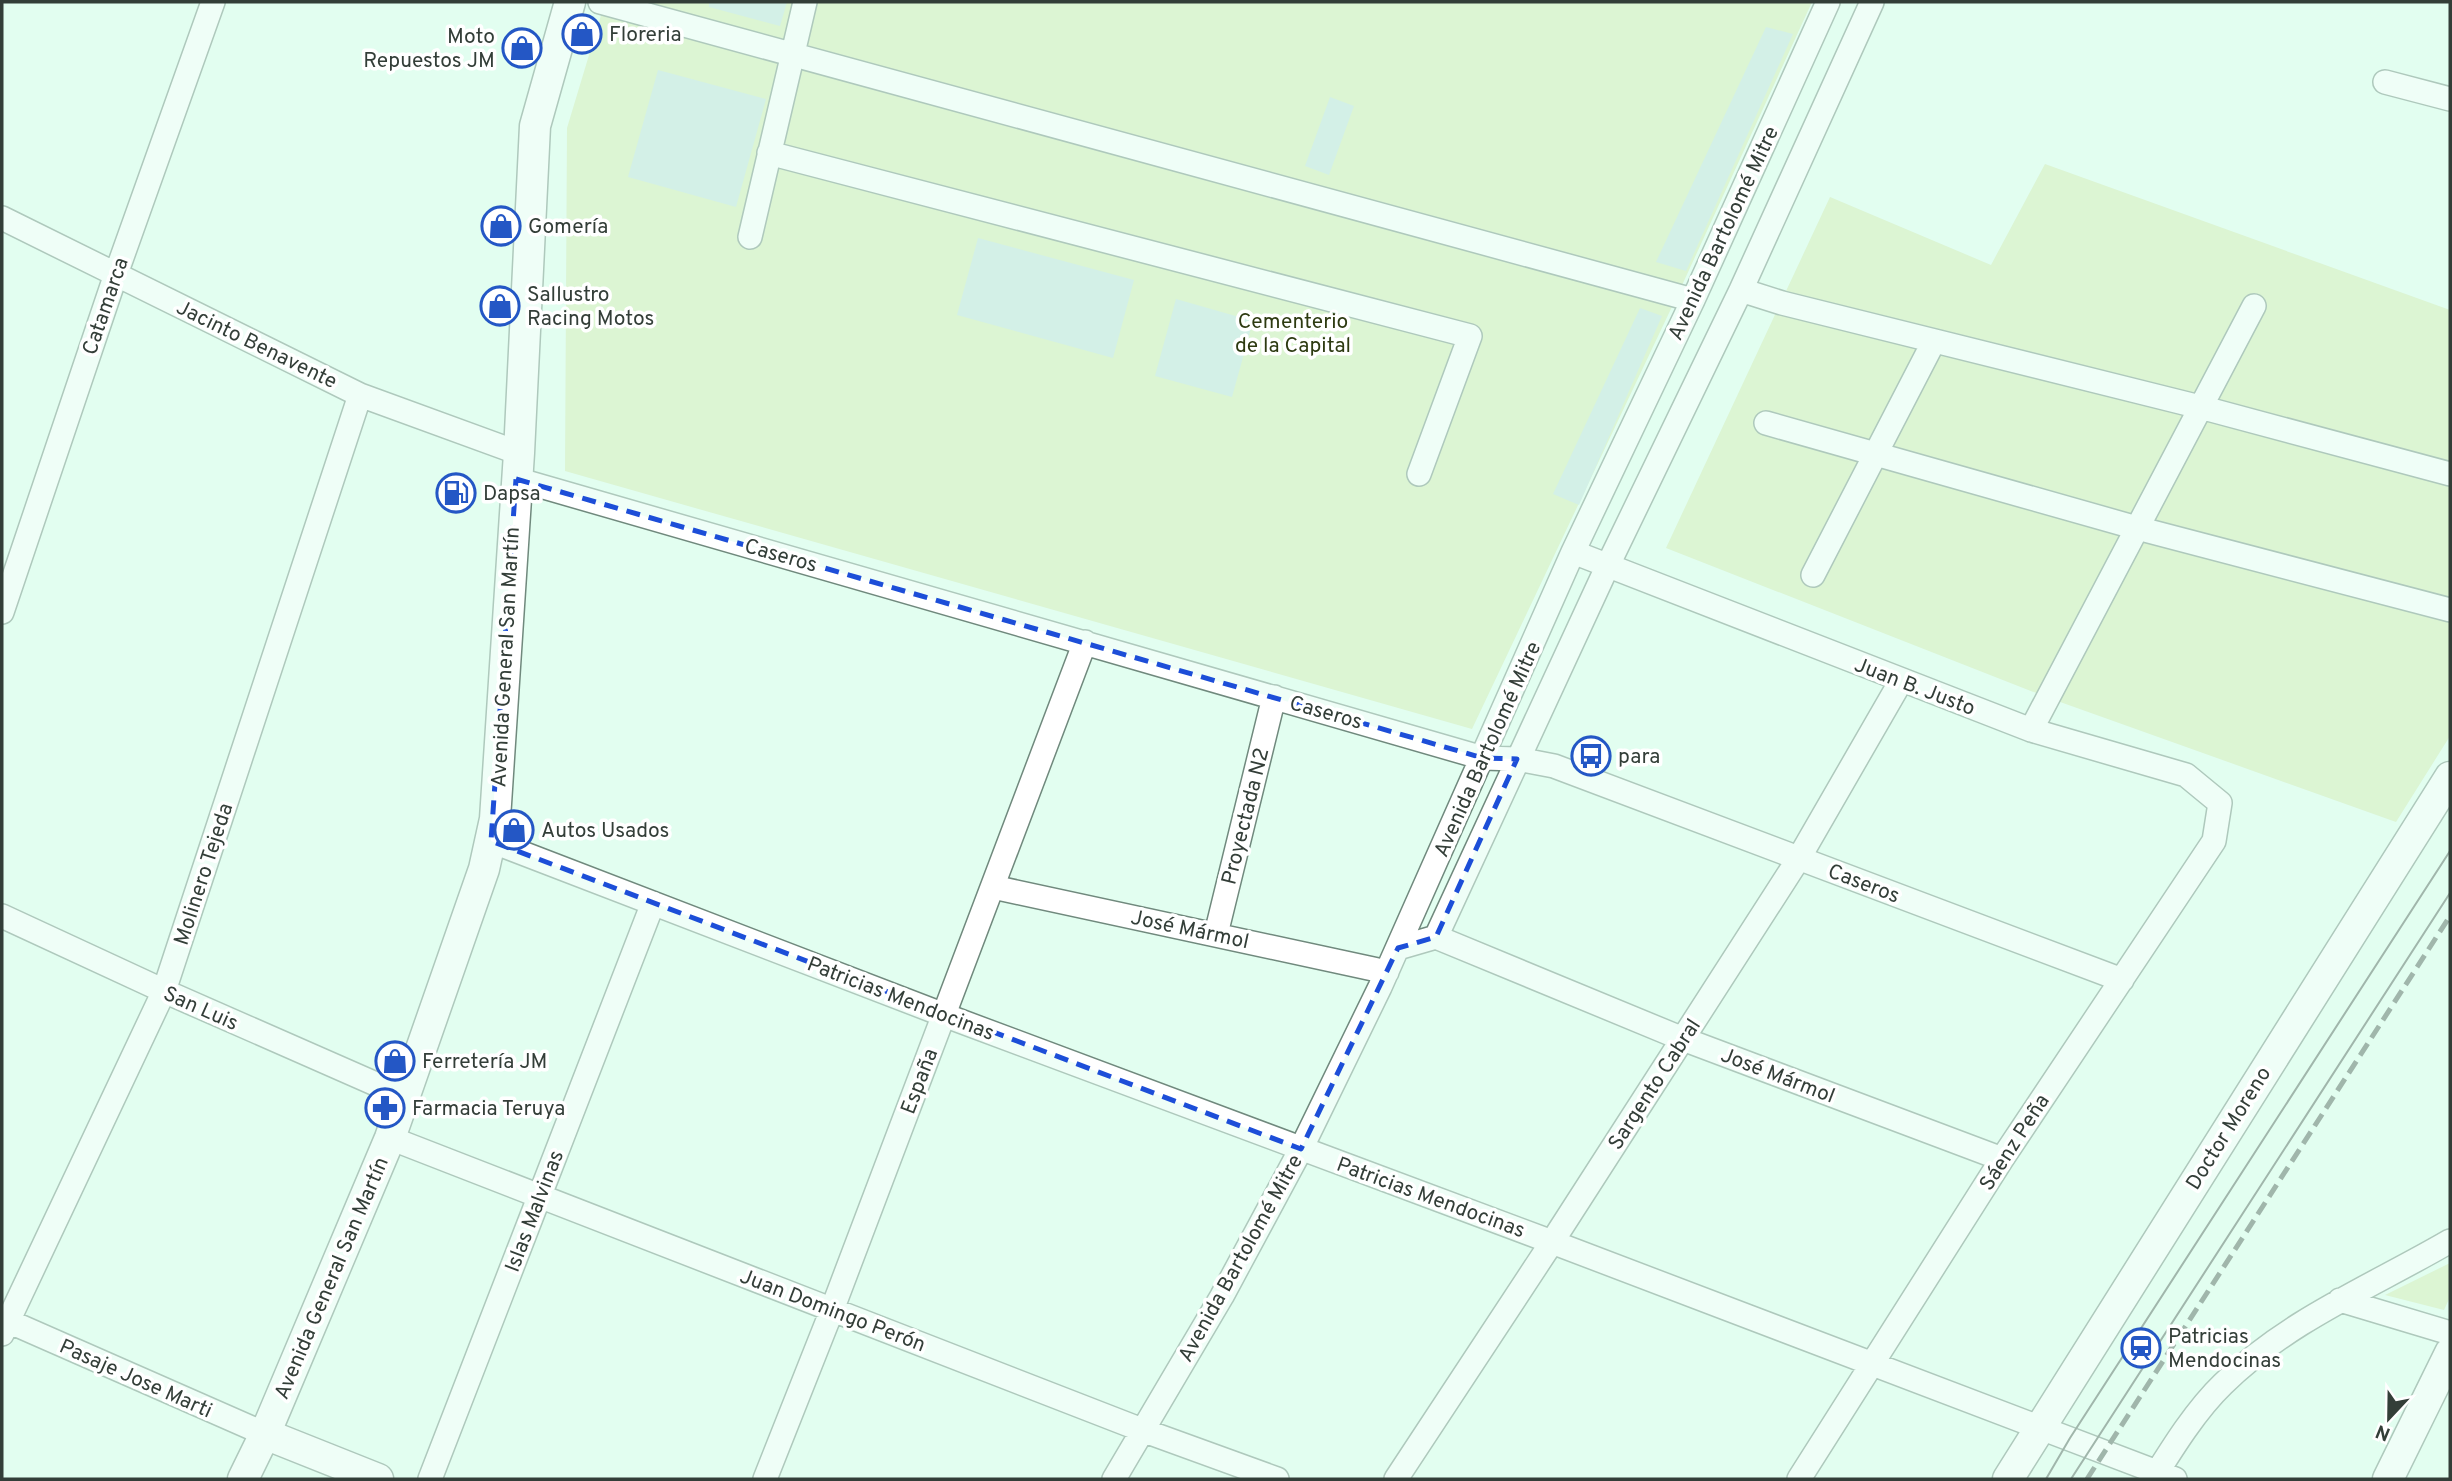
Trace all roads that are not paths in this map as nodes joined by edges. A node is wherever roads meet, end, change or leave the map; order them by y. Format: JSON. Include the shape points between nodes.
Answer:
{"nodes":[{"id":1,"x":213,"y":2,"type":"edge"},
{"id":2,"x":569,"y":2,"type":"edge"},
{"id":3,"x":600,"y":2,"type":"edge"},
{"id":4,"x":805,"y":2,"type":"edge"},
{"id":5,"x":1828,"y":2,"type":"edge"},
{"id":6,"x":1872,"y":2,"type":"edge"},
{"id":7,"x":791,"y":54,"type":"junction"},
{"id":8,"x":2385,"y":82,"type":"dead end"},
{"id":9,"x":2450,"y":99,"type":"edge"},
{"id":10,"x":769,"y":153,"type":"junction"},
{"id":11,"x":2,"y":218,"type":"edge"},
{"id":12,"x":750,"y":237,"type":"dead end"},
{"id":13,"x":116,"y":274,"type":"junction"},
{"id":14,"x":1741,"y":289,"type":"junction"},
{"id":15,"x":1693,"y":300,"type":"junction"},
{"id":16,"x":2254,"y":306,"type":"dead end"},
{"id":17,"x":1934,"y":341,"type":"junction"},
{"id":18,"x":360,"y":395,"type":"junction"},
{"id":19,"x":2200,"y":407,"type":"junction"},
{"id":20,"x":1766,"y":423,"type":"dead end"},
{"id":21,"x":1875,"y":454,"type":"junction"},
{"id":22,"x":518,"y":466,"type":"junction"},
{"id":23,"x":1419,"y":474,"type":"dead end"},
{"id":24,"x":2450,"y":474,"type":"edge"},
{"id":25,"x":2137,"y":528,"type":"junction"},
{"id":26,"x":1573,"y":552,"type":"junction"},
{"id":27,"x":1608,"y":565,"type":"junction"},
{"id":28,"x":1813,"y":575,"type":"dead end"},
{"id":29,"x":2450,"y":610,"type":"edge"},
{"id":30,"x":2,"y":612,"type":"edge"},
{"id":31,"x":1085,"y":642,"type":"junction"},
{"id":32,"x":1901,"y":681,"type":"junction"},
{"id":33,"x":1274,"y":697,"type":"junction"},
{"id":34,"x":2031,"y":730,"type":"junction"},
{"id":35,"x":1483,"y":758,"type":"junction"},
{"id":36,"x":1517,"y":759,"type":"junction"},
{"id":37,"x":2450,"y":777,"type":"edge"},
{"id":38,"x":2220,"y":803,"type":"joint"},
{"id":39,"x":491,"y":841,"type":"junction"},
{"id":40,"x":1799,"y":859,"type":"junction"},
{"id":41,"x":993,"y":887,"type":"junction"},
{"id":42,"x":653,"y":903,"type":"junction"},
{"id":43,"x":2,"y":916,"type":"edge"},
{"id":44,"x":1216,"y":934,"type":"junction"},
{"id":45,"x":1436,"y":937,"type":"junction"},
{"id":46,"x":1398,"y":948,"type":"junction"},
{"id":47,"x":1387,"y":972,"type":"junction"},
{"id":48,"x":2122,"y":980,"type":"junction"},
{"id":49,"x":164,"y":992,"type":"junction"},
{"id":50,"x":944,"y":1015,"type":"junction"},
{"id":51,"x":1683,"y":1039,"type":"junction"},
{"id":52,"x":403,"y":1096,"type":"junction"},
{"id":53,"x":390,"y":1138,"type":"junction"},
{"id":54,"x":1301,"y":1149,"type":"junction"},
{"id":55,"x":2002,"y":1159,"type":"junction"},
{"id":56,"x":540,"y":1194,"type":"junction"},
{"id":57,"x":2450,"y":1241,"type":"edge"},
{"id":58,"x":1552,"y":1242,"type":"junction"},
{"id":59,"x":2340,"y":1300,"type":"junction"},
{"id":60,"x":832,"y":1310,"type":"junction"},
{"id":61,"x":5,"y":1328,"type":"edge"},
{"id":62,"x":2450,"y":1333,"type":"edge"},
{"id":63,"x":2450,"y":1353,"type":"edge"},
{"id":64,"x":1873,"y":1365,"type":"junction"},
{"id":65,"x":2038,"y":1428,"type":"junction"},
{"id":66,"x":1142,"y":1430,"type":"junction"},
{"id":67,"x":265,"y":1434,"type":"junction"},
{"id":68,"x":2162,"y":1477,"type":"edge"},
{"id":69,"x":243,"y":1479,"type":"edge"},
{"id":70,"x":378,"y":1479,"type":"edge"},
{"id":71,"x":430,"y":1479,"type":"edge"},
{"id":72,"x":765,"y":1479,"type":"edge"},
{"id":73,"x":1114,"y":1479,"type":"edge"},
{"id":74,"x":1277,"y":1479,"type":"edge"},
{"id":75,"x":1396,"y":1479,"type":"edge"},
{"id":76,"x":1799,"y":1479,"type":"edge"},
{"id":77,"x":2008,"y":1479,"type":"edge"},
{"id":78,"x":2388,"y":1479,"type":"edge"}],
"edges":[{"from":1,"to":13,"type":"street","name":"Catamarca"},
{"from":2,"to":22,"type":"main road","name":"Avenida General San Martín","via":[[535,126]]},
{"from":3,"to":7,"type":"street"},
{"from":4,"to":7,"type":"street"},
{"from":5,"to":15,"type":"street","name":"Avenida Bartolomé Mitre"},
{"from":6,"to":14,"type":"street","name":"Avenida Bartolomé Mitre"},
{"from":7,"to":10,"type":"street"},
{"from":7,"to":15,"type":"street"},
{"from":8,"to":9,"type":"street"},
{"from":10,"to":12,"type":"street"},
{"from":10,"to":23,"type":"street","via":[[1470,336]]},
{"from":11,"to":13,"type":"street","name":"Jacinto Benavente"},
{"from":13,"to":18,"type":"street","name":"Jacinto Benavente"},
{"from":13,"to":30,"type":"street","name":"Catamarca"},
{"from":14,"to":17,"type":"street"},
{"from":14,"to":27,"type":"street","name":"Avenida Bartolomé Mitre"},
{"from":15,"to":26,"type":"street","name":"Avenida Bartolomé Mitre"},
{"from":16,"to":19,"type":"street"},
{"from":17,"to":19,"type":"street"},
{"from":17,"to":21,"type":"street"},
{"from":18,"to":22,"type":"street","name":"Jacinto Benavente"},
{"from":18,"to":49,"type":"street","name":"Molinero Tejeda"},
{"from":19,"to":24,"type":"street"},
{"from":19,"to":25,"type":"street"},
{"from":20,"to":21,"type":"street"},
{"from":21,"to":25,"type":"street"},
{"from":21,"to":28,"type":"street"},
{"from":22,"to":31,"type":"street","name":"Caseros"},
{"from":22,"to":39,"type":"main road","name":"Avenida General San Martín"},
{"from":25,"to":29,"type":"street"},
{"from":25,"to":34,"type":"street"},
{"from":26,"to":27,"type":"street","name":"Juan B. Justo"},
{"from":26,"to":35,"type":"street","name":"Avenida Bartolomé Mitre"},
{"from":27,"to":32,"type":"street","name":"Juan B. Justo"},
{"from":27,"to":36,"type":"street","name":"Avenida Bartolomé Mitre"},
{"from":31,"to":33,"type":"street","name":"Caseros"},
{"from":31,"to":41,"type":"street","name":"España"},
{"from":32,"to":34,"type":"street","name":"Juan B. Justo"},
{"from":32,"to":40,"type":"street","name":"Sargento Cabral"},
{"from":33,"to":35,"type":"street","name":"Caseros"},
{"from":33,"to":44,"type":"street","name":"Proyectada N2"},
{"from":34,"to":38,"type":"street","name":"Juan B. Justo","via":[[2186,775]]},
{"from":35,"to":36,"type":"street","name":"Caseros"},
{"from":35,"to":46,"type":"street","name":"Avenida Bartolomé Mitre"},
{"from":36,"to":40,"type":"street","name":"Caseros","via":[[1554,766]]},
{"from":36,"to":45,"type":"street","name":"Avenida Bartolomé Mitre"},
{"from":37,"to":65,"type":"main road","name":"Doctor Moreno"},
{"from":38,"to":48,"type":"street","name":"Sáenz Peña","via":[[2214,841]]},
{"from":39,"to":42,"type":"street","name":"Patricias Mendocinas"},
{"from":39,"to":52,"type":"main road","name":"Avenida General San Martín"},
{"from":40,"to":48,"type":"street","name":"Caseros"},
{"from":40,"to":51,"type":"street","name":"Sargento Cabral"},
{"from":41,"to":44,"type":"street","name":"José Mármol"},
{"from":41,"to":50,"type":"street","name":"España"},
{"from":42,"to":50,"type":"street","name":"Patricias Mendocinas"},
{"from":42,"to":56,"type":"street","name":"Islas Malvinas"},
{"from":43,"to":49,"type":"street","name":"San Luis"},
{"from":44,"to":47,"type":"street","name":"José Mármol"},
{"from":45,"to":46,"type":"street"},
{"from":45,"to":51,"type":"street","name":"José Mármol"},
{"from":46,"to":47,"type":"street","name":"Avenida Bartolomé Mitre"},
{"from":47,"to":54,"type":"street","name":"Avenida Bartolomé Mitre"},
{"from":48,"to":55,"type":"street","name":"Sáenz Peña"},
{"from":49,"to":52,"type":"street","name":"San Luis"},
{"from":49,"to":61,"type":"street","name":"Molinero Tejeda"},
{"from":50,"to":54,"type":"street","name":"Patricias Mendocinas"},
{"from":50,"to":60,"type":"street","name":"España"},
{"from":51,"to":55,"type":"street","name":"José Mármol"},
{"from":51,"to":58,"type":"street","name":"Sargento Cabral"},
{"from":52,"to":53,"type":"main road","name":"Avenida General San Martín"},
{"from":53,"to":56,"type":"street","name":"Juan Domingo Perón"},
{"from":53,"to":67,"type":"main road","name":"Avenida General San Martín"},
{"from":54,"to":58,"type":"street","name":"Patricias Mendocinas"},
{"from":54,"to":66,"type":"street","name":"Avenida Bartolomé Mitre","via":[[1222,1296]]},
{"from":55,"to":64,"type":"street","name":"Sáenz Peña"},
{"from":56,"to":60,"type":"street","name":"Juan Domingo Perón"},
{"from":56,"to":71,"type":"street","name":"Islas Malvinas"},
{"from":57,"to":59,"type":"street"},
{"from":58,"to":64,"type":"street","name":"Patricias Mendocinas"},
{"from":58,"to":75,"type":"street","name":"Sargento Cabral"},
{"from":59,"to":62,"type":"street"},
{"from":59,"to":68,"type":"street","via":[[2271,1342],[2221,1385],[2191,1422]]},
{"from":60,"to":66,"type":"street","name":"Juan Domingo Perón"},
{"from":60,"to":72,"type":"street","name":"España"},
{"from":61,"to":67,"type":"street","name":"Pasaje Jose Marti"},
{"from":63,"to":78,"type":"main road"},
{"from":64,"to":65,"type":"street","name":"Patricias Mendocinas"},
{"from":64,"to":76,"type":"street","name":"Sáenz Peña"},
{"from":65,"to":68,"type":"street","name":"Patricias Mendocinas"},
{"from":65,"to":77,"type":"main road","name":"Doctor Moreno"},
{"from":66,"to":73,"type":"street","name":"Avenida Bartolomé Mitre"},
{"from":66,"to":74,"type":"street","name":"Juan Domingo Perón"},
{"from":67,"to":69,"type":"main road","name":"Avenida General San Martín"},
{"from":67,"to":70,"type":"main road"}]}
